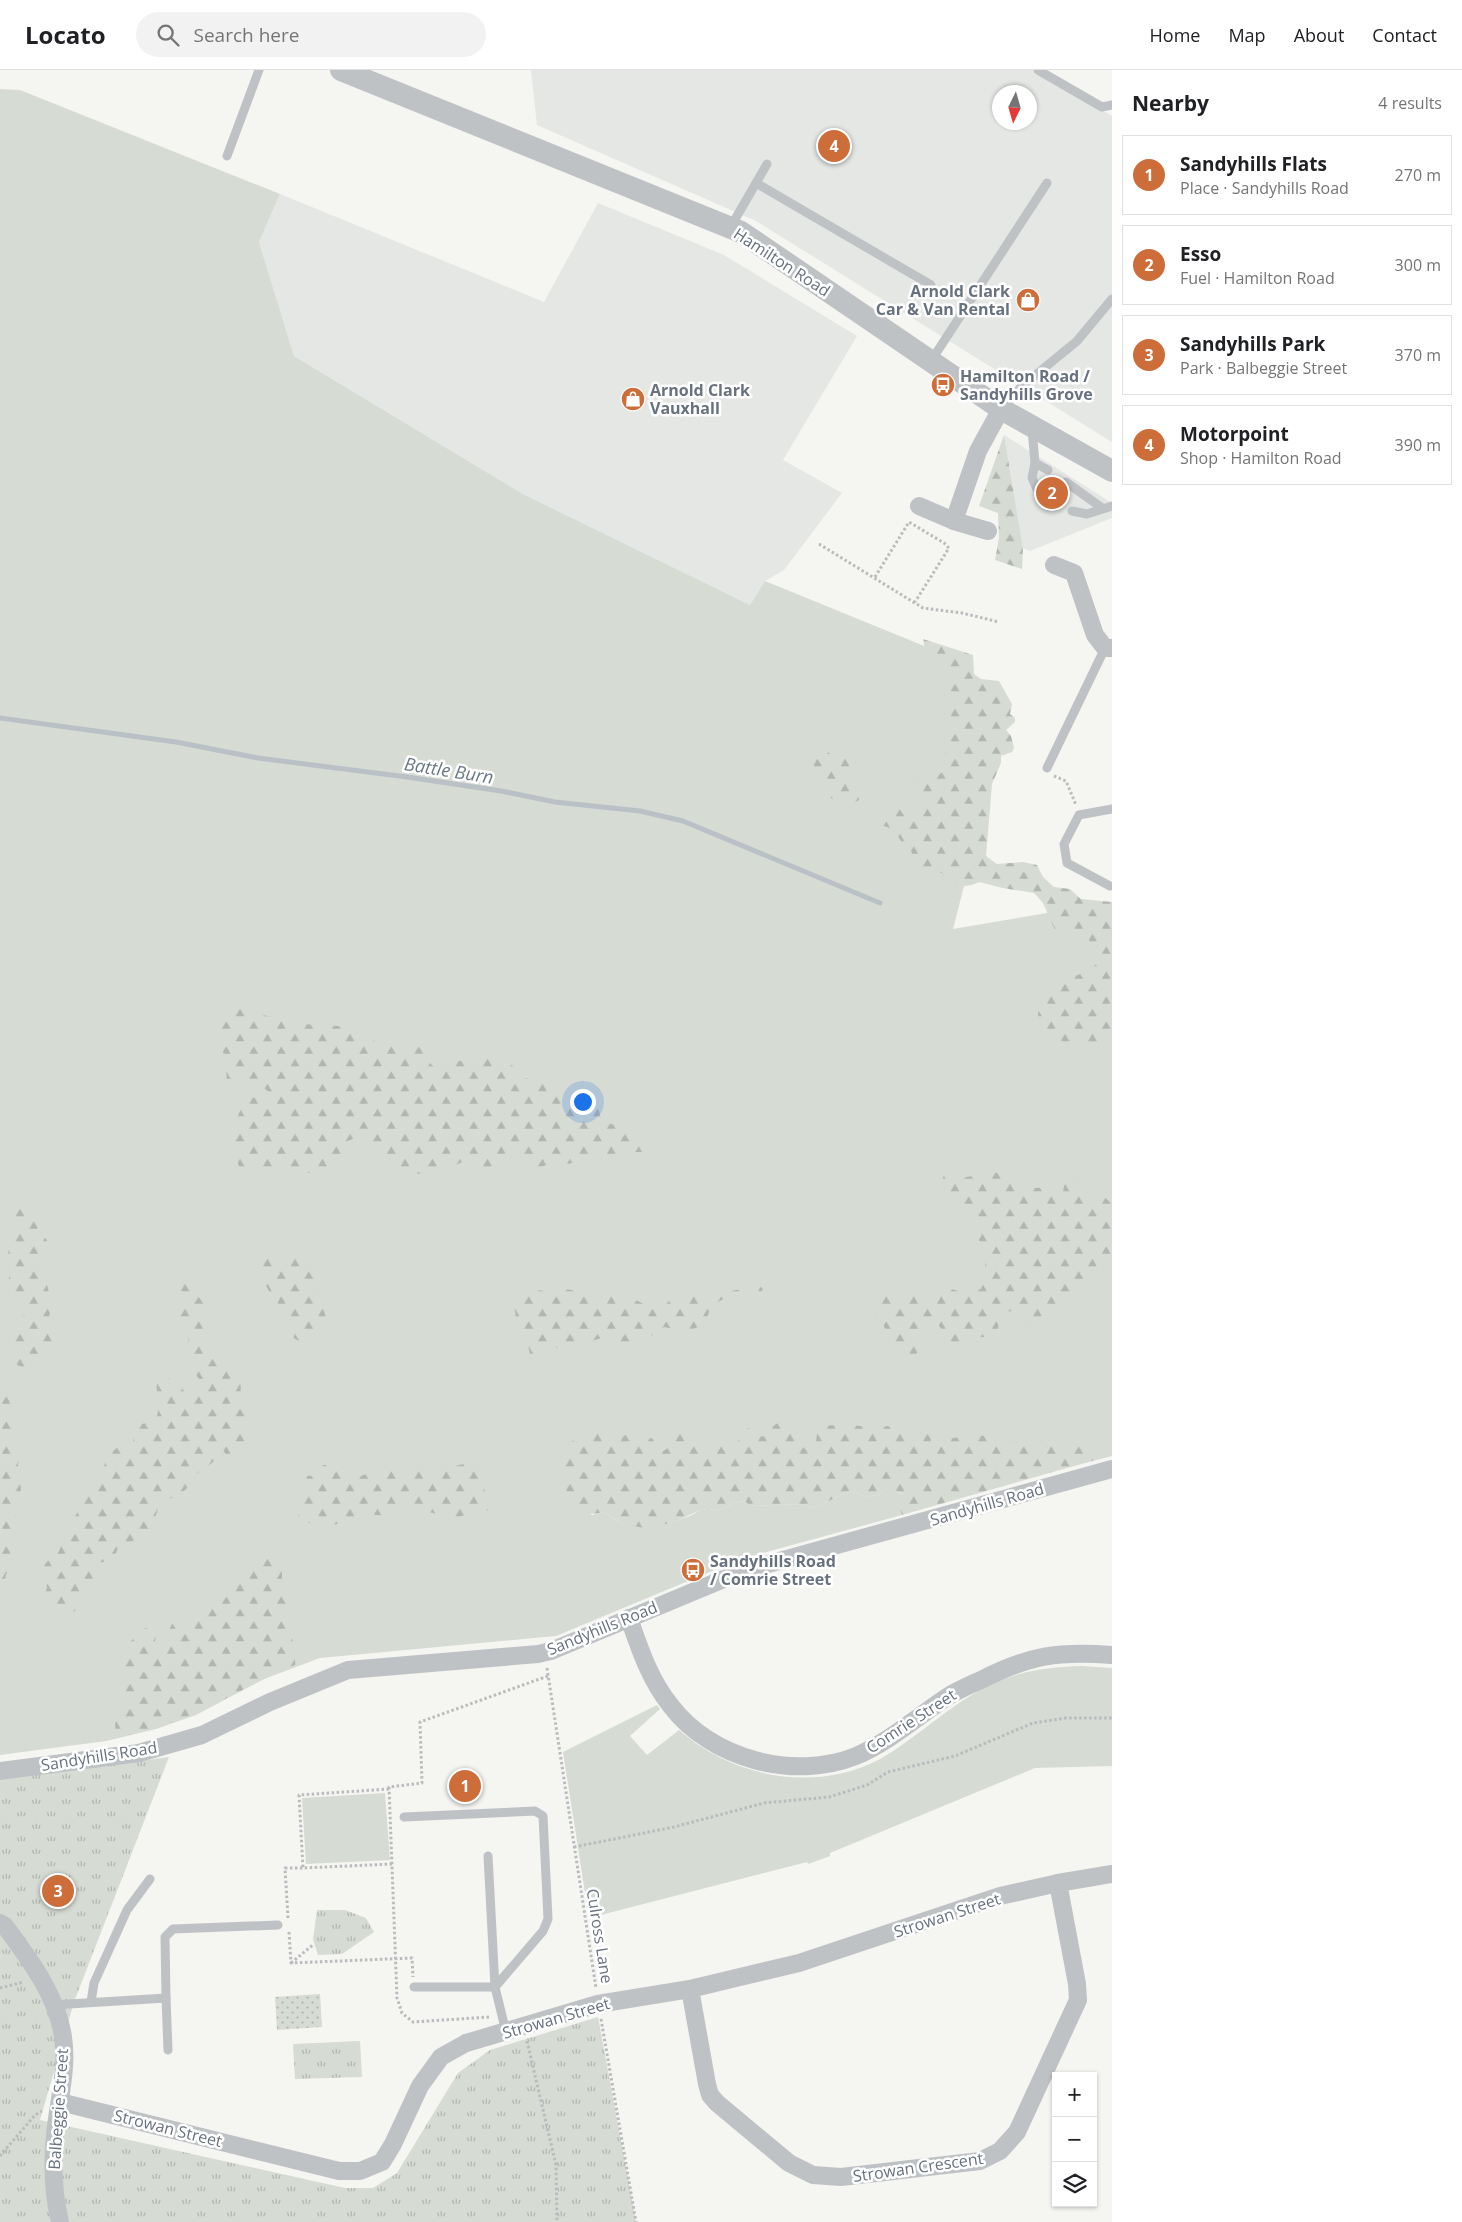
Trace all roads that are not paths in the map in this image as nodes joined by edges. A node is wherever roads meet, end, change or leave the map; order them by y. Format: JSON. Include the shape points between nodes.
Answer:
{"nodes":[{"id":1,"x":259,"y":70,"type":"edge"},
{"id":2,"x":341,"y":70,"type":"edge"},
{"id":3,"x":1038,"y":70,"type":"edge"},
{"id":4,"x":1112,"y":105,"type":"edge"},
{"id":5,"x":227,"y":156,"type":"dead end"},
{"id":6,"x":767,"y":164,"type":"dead end"},
{"id":7,"x":1047,"y":183,"type":"dead end"},
{"id":8,"x":756,"y":184,"type":"junction"},
{"id":9,"x":730,"y":228,"type":"junction"},
{"id":10,"x":930,"y":285,"type":"dead end"},
{"id":11,"x":1112,"y":299,"type":"edge"},
{"id":12,"x":931,"y":361,"type":"junction"},
{"id":13,"x":1000,"y":409,"type":"junction"},
{"id":14,"x":1032,"y":426,"type":"junction"},
{"id":15,"x":1035,"y":463,"type":"junction"},
{"id":16,"x":1048,"y":470,"type":"dead end"},
{"id":17,"x":1112,"y":471,"type":"edge"},
{"id":18,"x":1066,"y":482,"type":"dead end"},
{"id":19,"x":1037,"y":489,"type":"dead end"},
{"id":20,"x":919,"y":506,"type":"dead end"},
{"id":21,"x":1112,"y":506,"type":"edge"},
{"id":22,"x":1102,"y":508,"type":"junction"},
{"id":23,"x":1072,"y":511,"type":"dead end"},
{"id":24,"x":954,"y":521,"type":"junction"},
{"id":25,"x":988,"y":531,"type":"dead end"},
{"id":26,"x":1054,"y":565,"type":"dead end"},
{"id":27,"x":1109,"y":648,"type":"edge"},
{"id":28,"x":1047,"y":768,"type":"road end"},
{"id":29,"x":1112,"y":809,"type":"edge"},
{"id":30,"x":1110,"y":886,"type":"dead end"},
{"id":31,"x":1112,"y":1469,"type":"edge"},
{"id":32,"x":629,"y":1618,"type":"junction"},
{"id":33,"x":1112,"y":1655,"type":"edge"},
{"id":34,"x":0,"y":1771,"type":"edge"},
{"id":35,"x":404,"y":1817,"type":"dead end"},
{"id":36,"x":488,"y":1856,"type":"dead end"},
{"id":37,"x":1112,"y":1874,"type":"edge"},
{"id":38,"x":150,"y":1879,"type":"dead end"},
{"id":39,"x":1058,"y":1883,"type":"junction"},
{"id":40,"x":0,"y":1923,"type":"edge"},
{"id":41,"x":278,"y":1925,"type":"dead end"},
{"id":42,"x":414,"y":1987,"type":"road end"},
{"id":43,"x":495,"y":1987,"type":"junction"},
{"id":44,"x":690,"y":1989,"type":"junction"},
{"id":45,"x":166,"y":1998,"type":"junction"},
{"id":46,"x":91,"y":2002,"type":"junction"},
{"id":47,"x":54,"y":2005,"type":"junction"},
{"id":48,"x":504,"y":2025,"type":"junction"},
{"id":49,"x":168,"y":2050,"type":"dead end"},
{"id":50,"x":60,"y":2102,"type":"junction"},
{"id":51,"x":60,"y":2222,"type":"edge"}],
"edges":[{"from":1,"to":5,"type":"lane"},
{"from":2,"to":9,"type":"street","name":"Hamilton Road"},
{"from":3,"to":4,"type":"lane","via":[[1102,107]]},
{"from":6,"to":8,"type":"lane"},
{"from":7,"to":12,"type":"lane"},
{"from":8,"to":9,"type":"lane"},
{"from":8,"to":10,"type":"lane"},
{"from":9,"to":12,"type":"street","name":"Hamilton Road","via":[[742,232]]},
{"from":11,"to":13,"type":"lane","via":[[1077,341],[1021,387]]},
{"from":12,"to":13,"type":"street","name":"Hamilton Road"},
{"from":13,"to":14,"type":"street","name":"Hamilton Road"},
{"from":13,"to":24,"type":"street","via":[[978,451]]},
{"from":14,"to":15,"type":"lane"},
{"from":14,"to":17,"type":"street","name":"Hamilton Road"},
{"from":15,"to":16,"type":"lane"},
{"from":15,"to":19,"type":"lane","via":[[1032,478]]},
{"from":18,"to":22,"type":"lane"},
{"from":20,"to":24,"type":"street"},
{"from":21,"to":22,"type":"lane"},
{"from":22,"to":23,"type":"lane","via":[[1087,514]]},
{"from":24,"to":25,"type":"street"},
{"from":26,"to":27,"type":"street","via":[[1074,573],[1095,635]]},
{"from":27,"to":28,"type":"lane"},
{"from":29,"to":30,"type":"lane","via":[[1079,815],[1064,844],[1067,862]]},
{"from":31,"to":32,"type":"street","name":"Sandyhills Road","via":[[743,1571]]},
{"from":32,"to":33,"type":"street","name":"Comrie Street","via":[[653,1680],[680,1718],[727,1750],[791,1766],[830,1764],[865,1752],[950,1695],[1012,1664],[1054,1654]]},
{"from":32,"to":34,"type":"street","name":"Sandyhills Road","via":[[545,1652],[348,1670],[202,1735],[139,1753]]},
{"from":35,"to":43,"type":"lane","via":[[535,1811],[543,1816],[548,1923]]},
{"from":36,"to":43,"type":"lane"},
{"from":37,"to":39,"type":"street","name":"Strowan Street"},
{"from":38,"to":46,"type":"lane","via":[[127,1910],[94,1982]]},
{"from":39,"to":44,"type":"street","name":"Strowan Street","via":[[1000,1896],[799,1963]]},
{"from":39,"to":44,"type":"street","name":"Strowan Crescent","via":[[1078,2000],[1017,2132],[1000,2151],[980,2161],[841,2177],[813,2175],[797,2168],[710,2095]]},
{"from":40,"to":47,"type":"street","name":"Balbeggie Street","via":[[6,1926],[41,1978]]},
{"from":41,"to":45,"type":"lane","via":[[173,1929],[165,1937]]},
{"from":42,"to":43,"type":"lane"},
{"from":43,"to":48,"type":"lane"},
{"from":44,"to":48,"type":"street","name":"Strowan Street","via":[[598,2004],[524,2027]]},
{"from":45,"to":46,"type":"lane"},
{"from":45,"to":49,"type":"lane"},
{"from":46,"to":47,"type":"lane"},
{"from":47,"to":50,"type":"street","name":"Balbeggie Street","via":[[63,2036],[64,2070]]},
{"from":48,"to":50,"type":"street","name":"Strowan Street","via":[[441,2057],[420,2086],[382,2162],[360,2171],[340,2171]]},
{"from":50,"to":51,"type":"street","name":"Balbeggie Street","via":[[55,2133],[54,2192]]}]}
